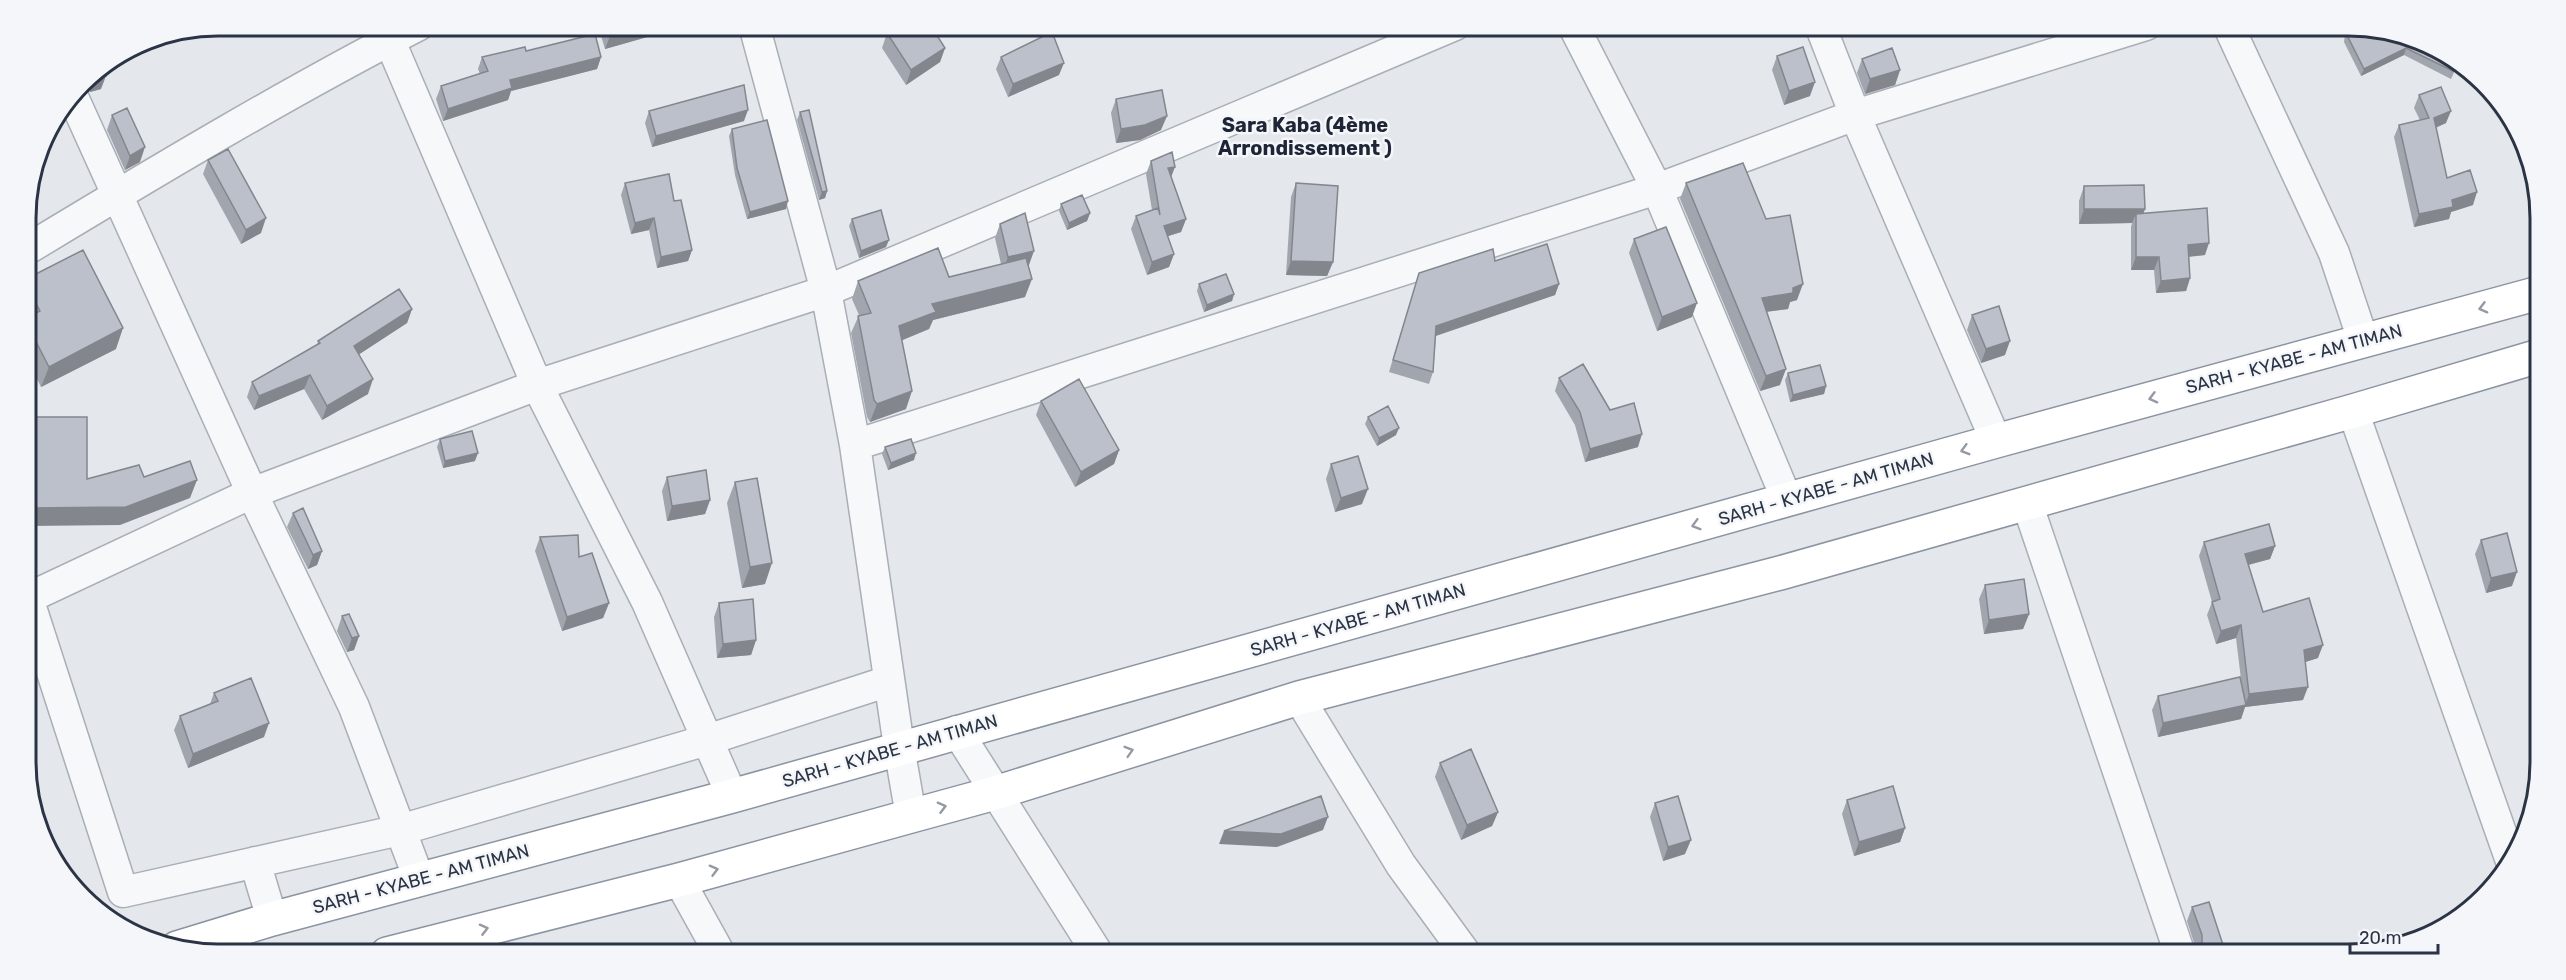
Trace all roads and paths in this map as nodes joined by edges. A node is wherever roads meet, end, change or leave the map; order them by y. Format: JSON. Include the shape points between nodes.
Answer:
{"nodes":[{"id":1,"x":381,"y":36,"type":"edge"},
{"id":2,"x":387,"y":36,"type":"edge"},
{"id":3,"x":757,"y":36,"type":"edge"},
{"id":4,"x":1431,"y":36,"type":"edge"},
{"id":5,"x":1578,"y":36,"type":"edge"},
{"id":6,"x":1824,"y":36,"type":"edge"},
{"id":7,"x":2113,"y":36,"type":"edge"},
{"id":8,"x":2233,"y":36,"type":"edge"},
{"id":9,"x":76,"y":104,"type":"edge"},
{"id":10,"x":1855,"y":115,"type":"junction"},
{"id":11,"x":1657,"y":189,"type":"junction"},
{"id":12,"x":116,"y":196,"type":"junction"},
{"id":13,"x":36,"y":244,"type":"edge"},
{"id":14,"x":826,"y":291,"type":"junction"},
{"id":15,"x":2530,"y":295,"type":"edge"},
{"id":16,"x":2363,"y":340,"type":"junction"},
{"id":17,"x":2530,"y":359,"type":"edge"},
{"id":18,"x":537,"y":385,"type":"junction"},
{"id":19,"x":2353,"y":411,"type":"junction"},
{"id":20,"x":1996,"y":441,"type":"junction"},
{"id":21,"x":855,"y":445,"type":"junction"},
{"id":22,"x":252,"y":493,"type":"junction"},
{"id":23,"x":1787,"y":500,"type":"junction"},
{"id":24,"x":2027,"y":503,"type":"junction"},
{"id":25,"x":36,"y":594,"type":"edge"},
{"id":26,"x":36,"y":623,"type":"edge"},
{"id":27,"x":889,"y":681,"type":"junction"},
{"id":28,"x":1299,"y":698,"type":"junction"},
{"id":29,"x":957,"y":732,"type":"junction"},
{"id":30,"x":707,"y":740,"type":"junction"},
{"id":31,"x":899,"y":747,"type":"junction"},
{"id":32,"x":995,"y":793,"type":"junction"},
{"id":33,"x":732,"y":796,"type":"junction"},
{"id":34,"x":911,"y":816,"type":"junction"},
{"id":35,"x":400,"y":831,"type":"junction"},
{"id":36,"x":2507,"y":850,"type":"edge"},
{"id":37,"x":255,"y":862,"type":"junction"},
{"id":38,"x":418,"y":879,"type":"junction"},
{"id":39,"x":679,"y":880,"type":"junction"},
{"id":40,"x":272,"y":919,"type":"junction"},
{"id":41,"x":195,"y":943,"type":"edge"},
{"id":42,"x":443,"y":944,"type":"edge"},
{"id":43,"x":714,"y":944,"type":"edge"},
{"id":44,"x":1092,"y":944,"type":"edge"},
{"id":45,"x":1459,"y":944,"type":"edge"},
{"id":46,"x":2177,"y":944,"type":"edge"}],
"edges":[{"from":1,"to":12,"type":"street"},
{"from":2,"to":18,"type":"street"},
{"from":3,"to":14,"type":"street"},
{"from":4,"to":14,"type":"street"},
{"from":5,"to":11,"type":"street"},
{"from":6,"to":10,"type":"street"},
{"from":7,"to":10,"type":"street"},
{"from":8,"to":16,"type":"street","via":[[2334,253]]},
{"from":9,"to":12,"type":"street"},
{"from":10,"to":11,"type":"street"},
{"from":10,"to":20,"type":"street"},
{"from":11,"to":21,"type":"street"},
{"from":11,"to":23,"type":"street"},
{"from":12,"to":13,"type":"street"},
{"from":12,"to":22,"type":"street"},
{"from":14,"to":18,"type":"street"},
{"from":14,"to":21,"type":"street"},
{"from":15,"to":16,"type":"highway","name":"SARH - KYABE - AM TIMAN","one_way":true},
{"from":16,"to":20,"type":"highway","name":"SARH - KYABE - AM TIMAN","one_way":true},
{"from":17,"to":19,"type":"highway"},
{"from":18,"to":22,"type":"street"},
{"from":18,"to":30,"type":"street","via":[[647,602]]},
{"from":19,"to":24,"type":"highway"},
{"from":19,"to":36,"type":"street"},
{"from":20,"to":23,"type":"highway","name":"SARH - KYABE - AM TIMAN","one_way":true},
{"from":21,"to":27,"type":"street"},
{"from":22,"to":25,"type":"street"},
{"from":22,"to":35,"type":"street","via":[[354,707]]},
{"from":23,"to":29,"type":"highway","name":"SARH - KYABE - AM TIMAN","one_way":true},
{"from":24,"to":28,"type":"highway","via":[[1780,573]]},
{"from":24,"to":46,"type":"street"},
{"from":26,"to":37,"type":"street","via":[[123,892]]},
{"from":27,"to":30,"type":"street"},
{"from":27,"to":31,"type":"street"},
{"from":32,"to":28,"type":"highway","one_way":true},
{"from":28,"to":45,"type":"street","via":[[1401,865]]},
{"from":29,"to":31,"type":"highway","name":"SARH - KYABE - AM TIMAN"},
{"from":29,"to":32,"type":"street"},
{"from":30,"to":33,"type":"street"},
{"from":30,"to":35,"type":"street"},
{"from":31,"to":33,"type":"highway","name":"SARH - KYABE - AM TIMAN"},
{"from":31,"to":34,"type":"street"},
{"from":34,"to":32,"type":"highway","one_way":true},
{"from":32,"to":44,"type":"street"},
{"from":33,"to":38,"type":"highway","name":"SARH - KYABE - AM TIMAN"},
{"from":39,"to":34,"type":"highway","one_way":true},
{"from":35,"to":37,"type":"street"},
{"from":35,"to":38,"type":"street"},
{"from":37,"to":40,"type":"street"},
{"from":38,"to":40,"type":"highway","name":"SARH - KYABE - AM TIMAN"},
{"from":42,"to":39,"type":"highway","one_way":true},
{"from":39,"to":43,"type":"street"},
{"from":40,"to":41,"type":"highway","name":"SARH - KYABE - AM TIMAN"}]}
